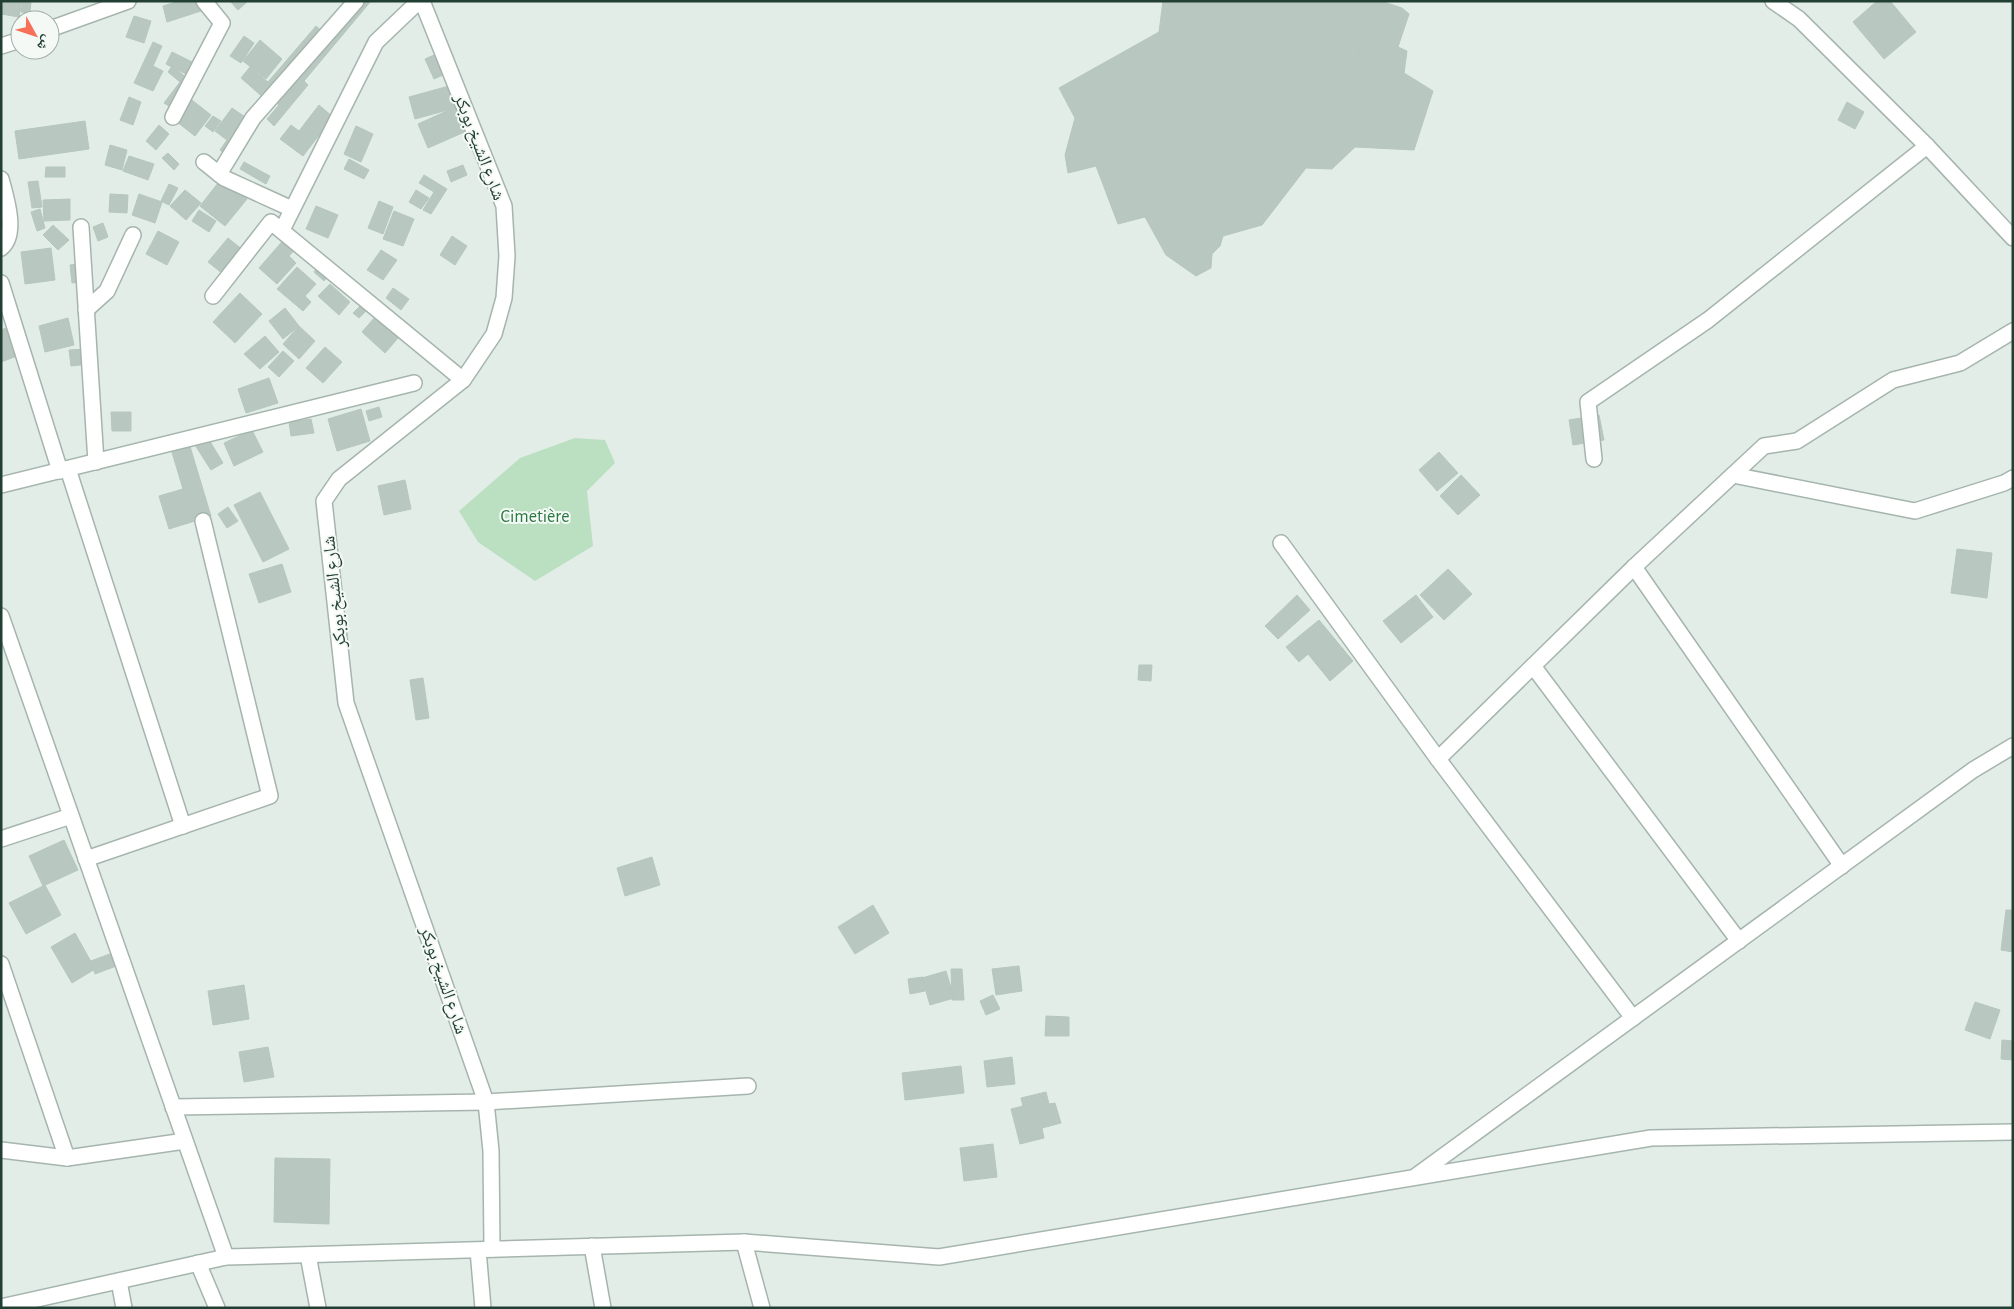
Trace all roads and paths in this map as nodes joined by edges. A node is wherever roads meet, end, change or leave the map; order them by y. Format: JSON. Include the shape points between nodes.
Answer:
{"nodes":[{"id":1,"x":128,"y":1,"type":"edge"},
{"id":2,"x":204,"y":1,"type":"edge"},
{"id":3,"x":356,"y":1,"type":"edge"},
{"id":4,"x":420,"y":1,"type":"edge"},
{"id":5,"x":1772,"y":1,"type":"edge"},
{"id":6,"x":60,"y":25,"type":"edge"},
{"id":7,"x":173,"y":117,"type":"dead end"},
{"id":8,"x":1927,"y":146,"type":"junction"},
{"id":9,"x":204,"y":162,"type":"dead end"},
{"id":10,"x":220,"y":174,"type":"junction"},
{"id":11,"x":1,"y":180,"type":"edge"},
{"id":12,"x":292,"y":209,"type":"junction"},
{"id":13,"x":81,"y":227,"type":"dead end"},
{"id":14,"x":282,"y":230,"type":"junction"},
{"id":15,"x":133,"y":235,"type":"dead end"},
{"id":16,"x":2013,"y":238,"type":"edge"},
{"id":17,"x":1,"y":248,"type":"edge"},
{"id":18,"x":1,"y":283,"type":"edge"},
{"id":19,"x":213,"y":296,"type":"dead end"},
{"id":20,"x":86,"y":310,"type":"junction"},
{"id":21,"x":2013,"y":331,"type":"edge"},
{"id":22,"x":464,"y":380,"type":"junction"},
{"id":23,"x":414,"y":383,"type":"dead end"},
{"id":24,"x":1594,"y":459,"type":"dead end"},
{"id":25,"x":96,"y":462,"type":"junction"},
{"id":26,"x":64,"y":470,"type":"junction"},
{"id":27,"x":1733,"y":474,"type":"junction"},
{"id":28,"x":2013,"y":478,"type":"edge"},
{"id":29,"x":1,"y":485,"type":"edge"},
{"id":30,"x":203,"y":522,"type":"dead end"},
{"id":31,"x":1281,"y":544,"type":"dead end"},
{"id":32,"x":1634,"y":567,"type":"junction"},
{"id":33,"x":1,"y":616,"type":"edge"},
{"id":34,"x":1533,"y":666,"type":"junction"},
{"id":35,"x":2013,"y":746,"type":"edge"},
{"id":36,"x":1438,"y":758,"type":"junction"},
{"id":37,"x":71,"y":816,"type":"junction"},
{"id":38,"x":183,"y":826,"type":"junction"},
{"id":39,"x":1,"y":839,"type":"edge"},
{"id":40,"x":86,"y":859,"type":"junction"},
{"id":41,"x":1842,"y":866,"type":"junction"},
{"id":42,"x":1739,"y":941,"type":"junction"},
{"id":43,"x":1,"y":964,"type":"edge"},
{"id":44,"x":1632,"y":1018,"type":"junction"},
{"id":45,"x":748,"y":1086,"type":"dead end"},
{"id":46,"x":486,"y":1102,"type":"junction"},
{"id":47,"x":173,"y":1106,"type":"junction"},
{"id":48,"x":2013,"y":1132,"type":"edge"},
{"id":49,"x":185,"y":1141,"type":"junction"},
{"id":50,"x":1,"y":1150,"type":"edge"},
{"id":51,"x":67,"y":1158,"type":"junction"},
{"id":52,"x":1413,"y":1178,"type":"junction"},
{"id":53,"x":744,"y":1242,"type":"junction"},
{"id":54,"x":592,"y":1246,"type":"junction"},
{"id":55,"x":485,"y":1250,"type":"junction"},
{"id":56,"x":308,"y":1255,"type":"junction"},
{"id":57,"x":226,"y":1257,"type":"junction"},
{"id":58,"x":198,"y":1263,"type":"junction"},
{"id":59,"x":119,"y":1281,"type":"junction"},
{"id":60,"x":1,"y":1307,"type":"edge"},
{"id":61,"x":124,"y":1308,"type":"edge"},
{"id":62,"x":217,"y":1308,"type":"edge"},
{"id":63,"x":318,"y":1308,"type":"edge"},
{"id":64,"x":483,"y":1308,"type":"edge"},
{"id":65,"x":603,"y":1308,"type":"edge"},
{"id":66,"x":762,"y":1308,"type":"edge"}],
"edges":[{"from":1,"to":6,"type":"street"},
{"from":2,"to":7,"type":"street","via":[[222,23]]},
{"from":3,"to":10,"type":"street","via":[[253,118]]},
{"from":4,"to":12,"type":"street","via":[[376,42]]},
{"from":4,"to":22,"type":"street","name":"شارع الشيخ بوبكر","via":[[504,206],[504,298],[494,334]]},
{"from":5,"to":8,"type":"street","via":[[1799,19]]},
{"from":8,"to":16,"type":"street"},
{"from":8,"to":24,"type":"street","via":[[1708,320],[1588,402]]},
{"from":9,"to":10,"type":"street"},
{"from":10,"to":12,"type":"street"},
{"from":11,"to":17,"type":"street","via":[[8,206],[9,233]]},
{"from":12,"to":14,"type":"street"},
{"from":13,"to":20,"type":"street"},
{"from":14,"to":19,"type":"street","via":[[271,222]]},
{"from":14,"to":22,"type":"street"},
{"from":15,"to":20,"type":"street","via":[[107,291]]},
{"from":18,"to":26,"type":"street"},
{"from":20,"to":25,"type":"street"},
{"from":21,"to":27,"type":"street","via":[[1960,363],[1893,380],[1797,441],[1764,446]]},
{"from":22,"to":46,"type":"street","name":"شارع الشيخ بوبكر","via":[[340,479],[324,501],[346,703]]},
{"from":23,"to":25,"type":"street"},
{"from":25,"to":26,"type":"street"},
{"from":26,"to":29,"type":"street"},
{"from":26,"to":38,"type":"street"},
{"from":27,"to":28,"type":"street","via":[[1916,511]]},
{"from":27,"to":32,"type":"street"},
{"from":30,"to":38,"type":"street","via":[[270,796]]},
{"from":31,"to":36,"type":"street"},
{"from":32,"to":34,"type":"street"},
{"from":32,"to":41,"type":"street"},
{"from":33,"to":37,"type":"street"},
{"from":34,"to":36,"type":"street"},
{"from":34,"to":42,"type":"street"},
{"from":35,"to":41,"type":"street","via":[[1973,770]]},
{"from":36,"to":44,"type":"street"},
{"from":37,"to":39,"type":"street"},
{"from":37,"to":40,"type":"street"},
{"from":38,"to":40,"type":"street"},
{"from":40,"to":47,"type":"street"},
{"from":41,"to":42,"type":"street"},
{"from":42,"to":44,"type":"street"},
{"from":43,"to":51,"type":"street"},
{"from":44,"to":52,"type":"street"},
{"from":45,"to":46,"type":"street"},
{"from":46,"to":47,"type":"street"},
{"from":46,"to":55,"type":"street","name":"شارع الشيخ بوبكر","via":[[491,1151]]},
{"from":47,"to":49,"type":"street"},
{"from":48,"to":52,"type":"street","via":[[1651,1138]]},
{"from":49,"to":51,"type":"street"},
{"from":49,"to":57,"type":"street"},
{"from":50,"to":51,"type":"street"},
{"from":52,"to":53,"type":"street","via":[[939,1257]]},
{"from":53,"to":54,"type":"street"},
{"from":53,"to":66,"type":"street"},
{"from":54,"to":55,"type":"street"},
{"from":54,"to":65,"type":"street"},
{"from":55,"to":56,"type":"street"},
{"from":55,"to":64,"type":"street","name":"شارع الشيخ بوبكر"},
{"from":56,"to":57,"type":"street"},
{"from":56,"to":63,"type":"street"},
{"from":57,"to":58,"type":"street"},
{"from":58,"to":59,"type":"street"},
{"from":58,"to":62,"type":"street"},
{"from":59,"to":60,"type":"street"},
{"from":59,"to":61,"type":"street"}]}
